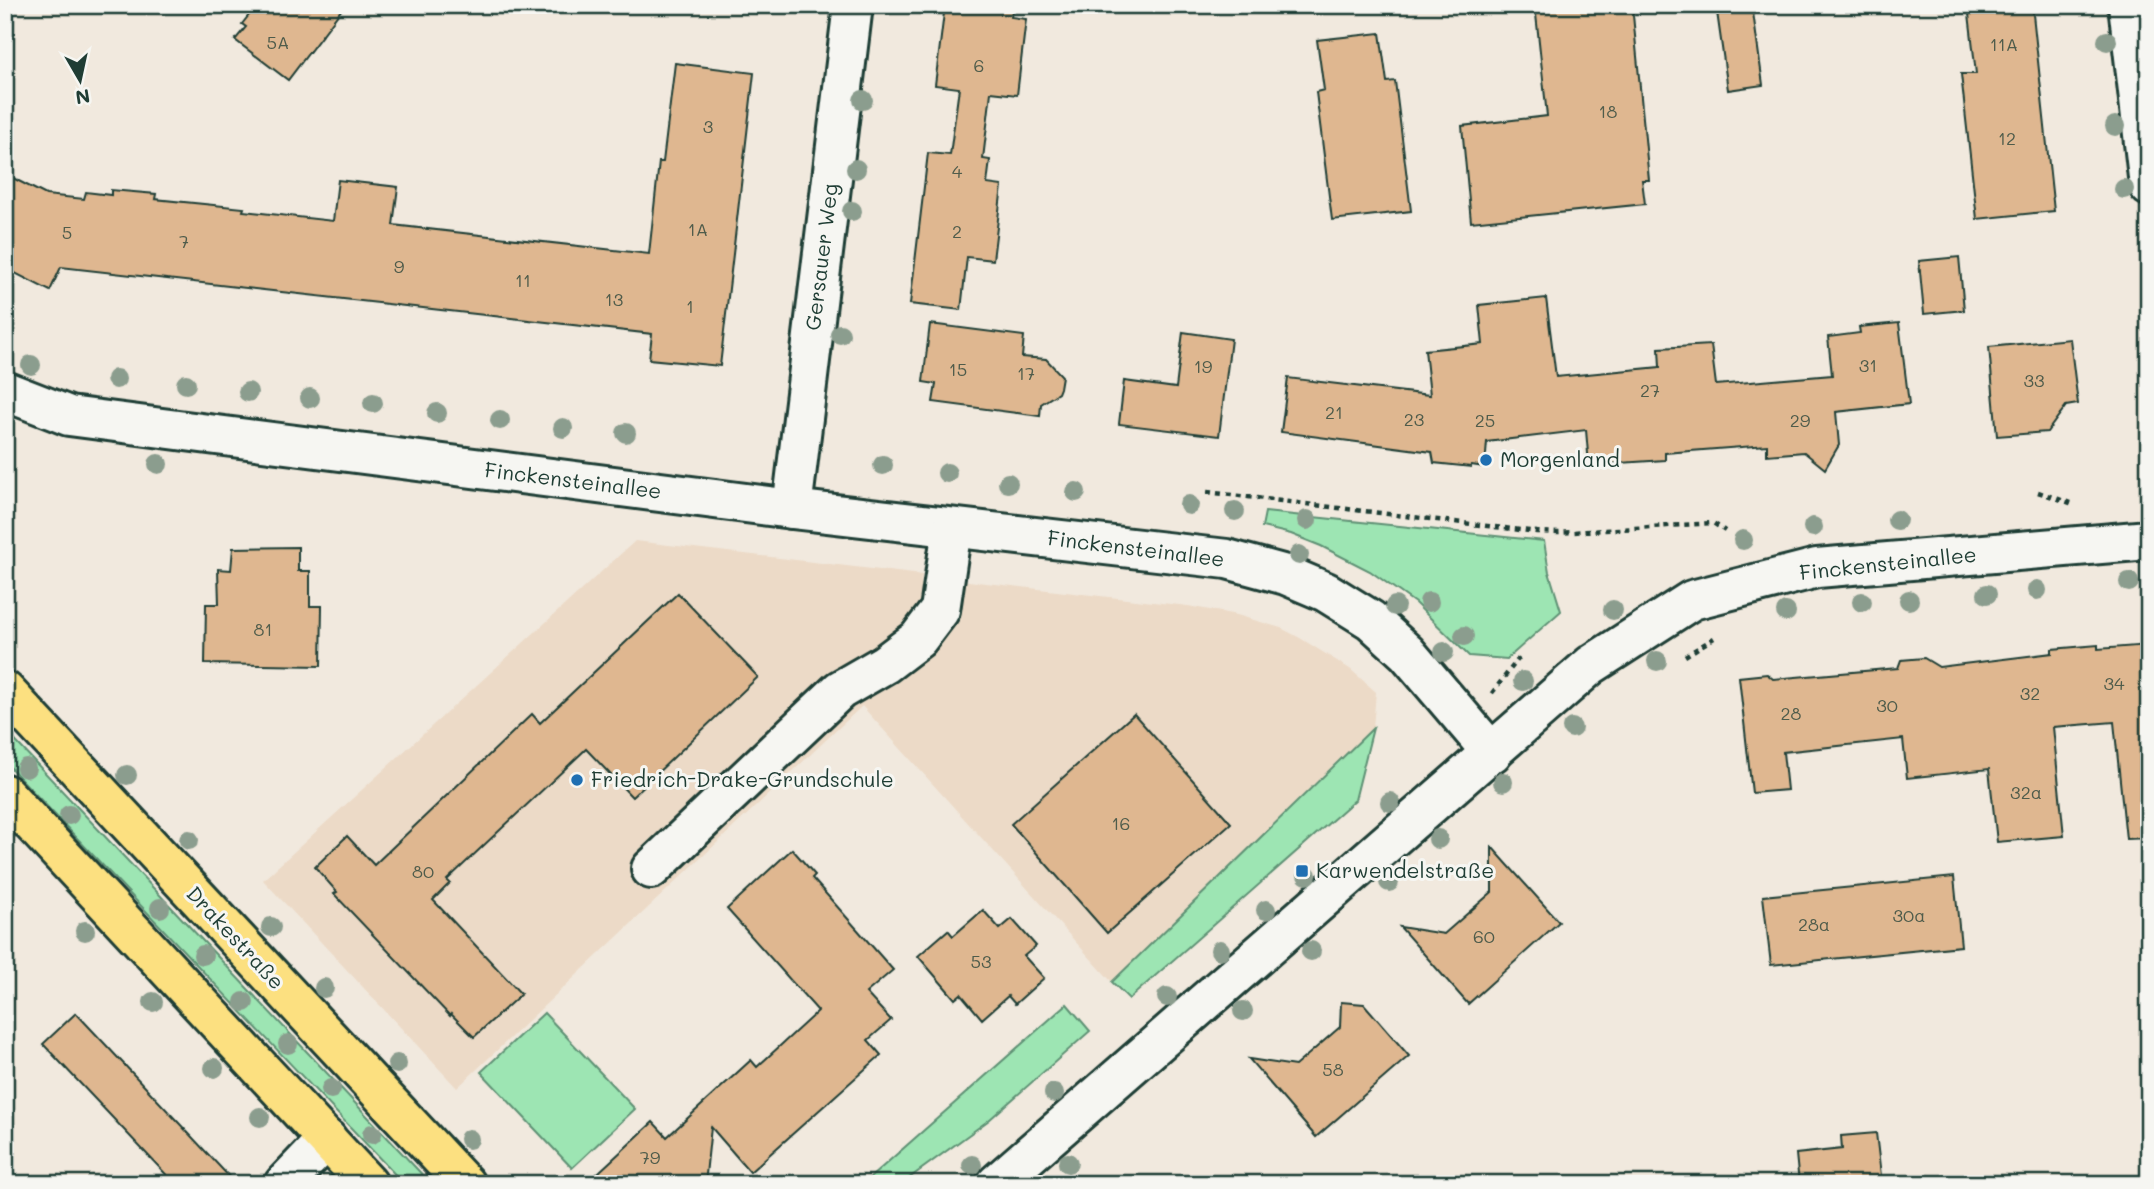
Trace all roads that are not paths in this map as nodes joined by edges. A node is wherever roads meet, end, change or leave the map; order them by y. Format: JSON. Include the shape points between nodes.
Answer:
{"nodes":[{"id":1,"x":853,"y":5,"type":"edge"},
{"id":2,"x":2129,"y":5,"type":"edge"},
{"id":3,"x":2149,"y":186,"type":"edge"},
{"id":4,"x":5,"y":391,"type":"edge"},
{"id":5,"x":792,"y":509,"type":"junction"},
{"id":6,"x":952,"y":528,"type":"junction"},
{"id":7,"x":2149,"y":540,"type":"edge"},
{"id":8,"x":5,"y":691,"type":"edge"},
{"id":9,"x":1492,"y":753,"type":"junction"},
{"id":10,"x":5,"y":794,"type":"edge"},
{"id":11,"x":651,"y":869,"type":"dead end"},
{"id":12,"x":327,"y":1139,"type":"junction"},
{"id":13,"x":284,"y":1184,"type":"edge"},
{"id":14,"x":369,"y":1184,"type":"edge"},
{"id":15,"x":465,"y":1184,"type":"edge"},
{"id":16,"x":996,"y":1184,"type":"edge"}],
"edges":[{"from":1,"to":5,"type":"street","name":"Gersauer Weg"},
{"from":2,"to":3,"type":"street"},
{"from":4,"to":5,"type":"street","name":"Finckensteinallee","via":[[69,416]]},
{"from":5,"to":6,"type":"street","name":"Finckensteinallee"},
{"from":6,"to":9,"type":"street","name":"Finckensteinallee","via":[[1227,559],[1286,575],[1326,592],[1371,620],[1407,653]]},
{"from":6,"to":11,"type":"street","via":[[940,610],[918,639],[840,690]]},
{"from":7,"to":9,"type":"street","name":"Finckensteinallee","via":[[1817,568],[1692,600],[1591,665]]},
{"from":8,"to":15,"type":"main road","name":"Drakestraße"},
{"from":9,"to":16,"type":"street"},
{"from":10,"to":12,"type":"main road"},
{"from":12,"to":13,"type":"street"},
{"from":12,"to":14,"type":"main road"}]}
